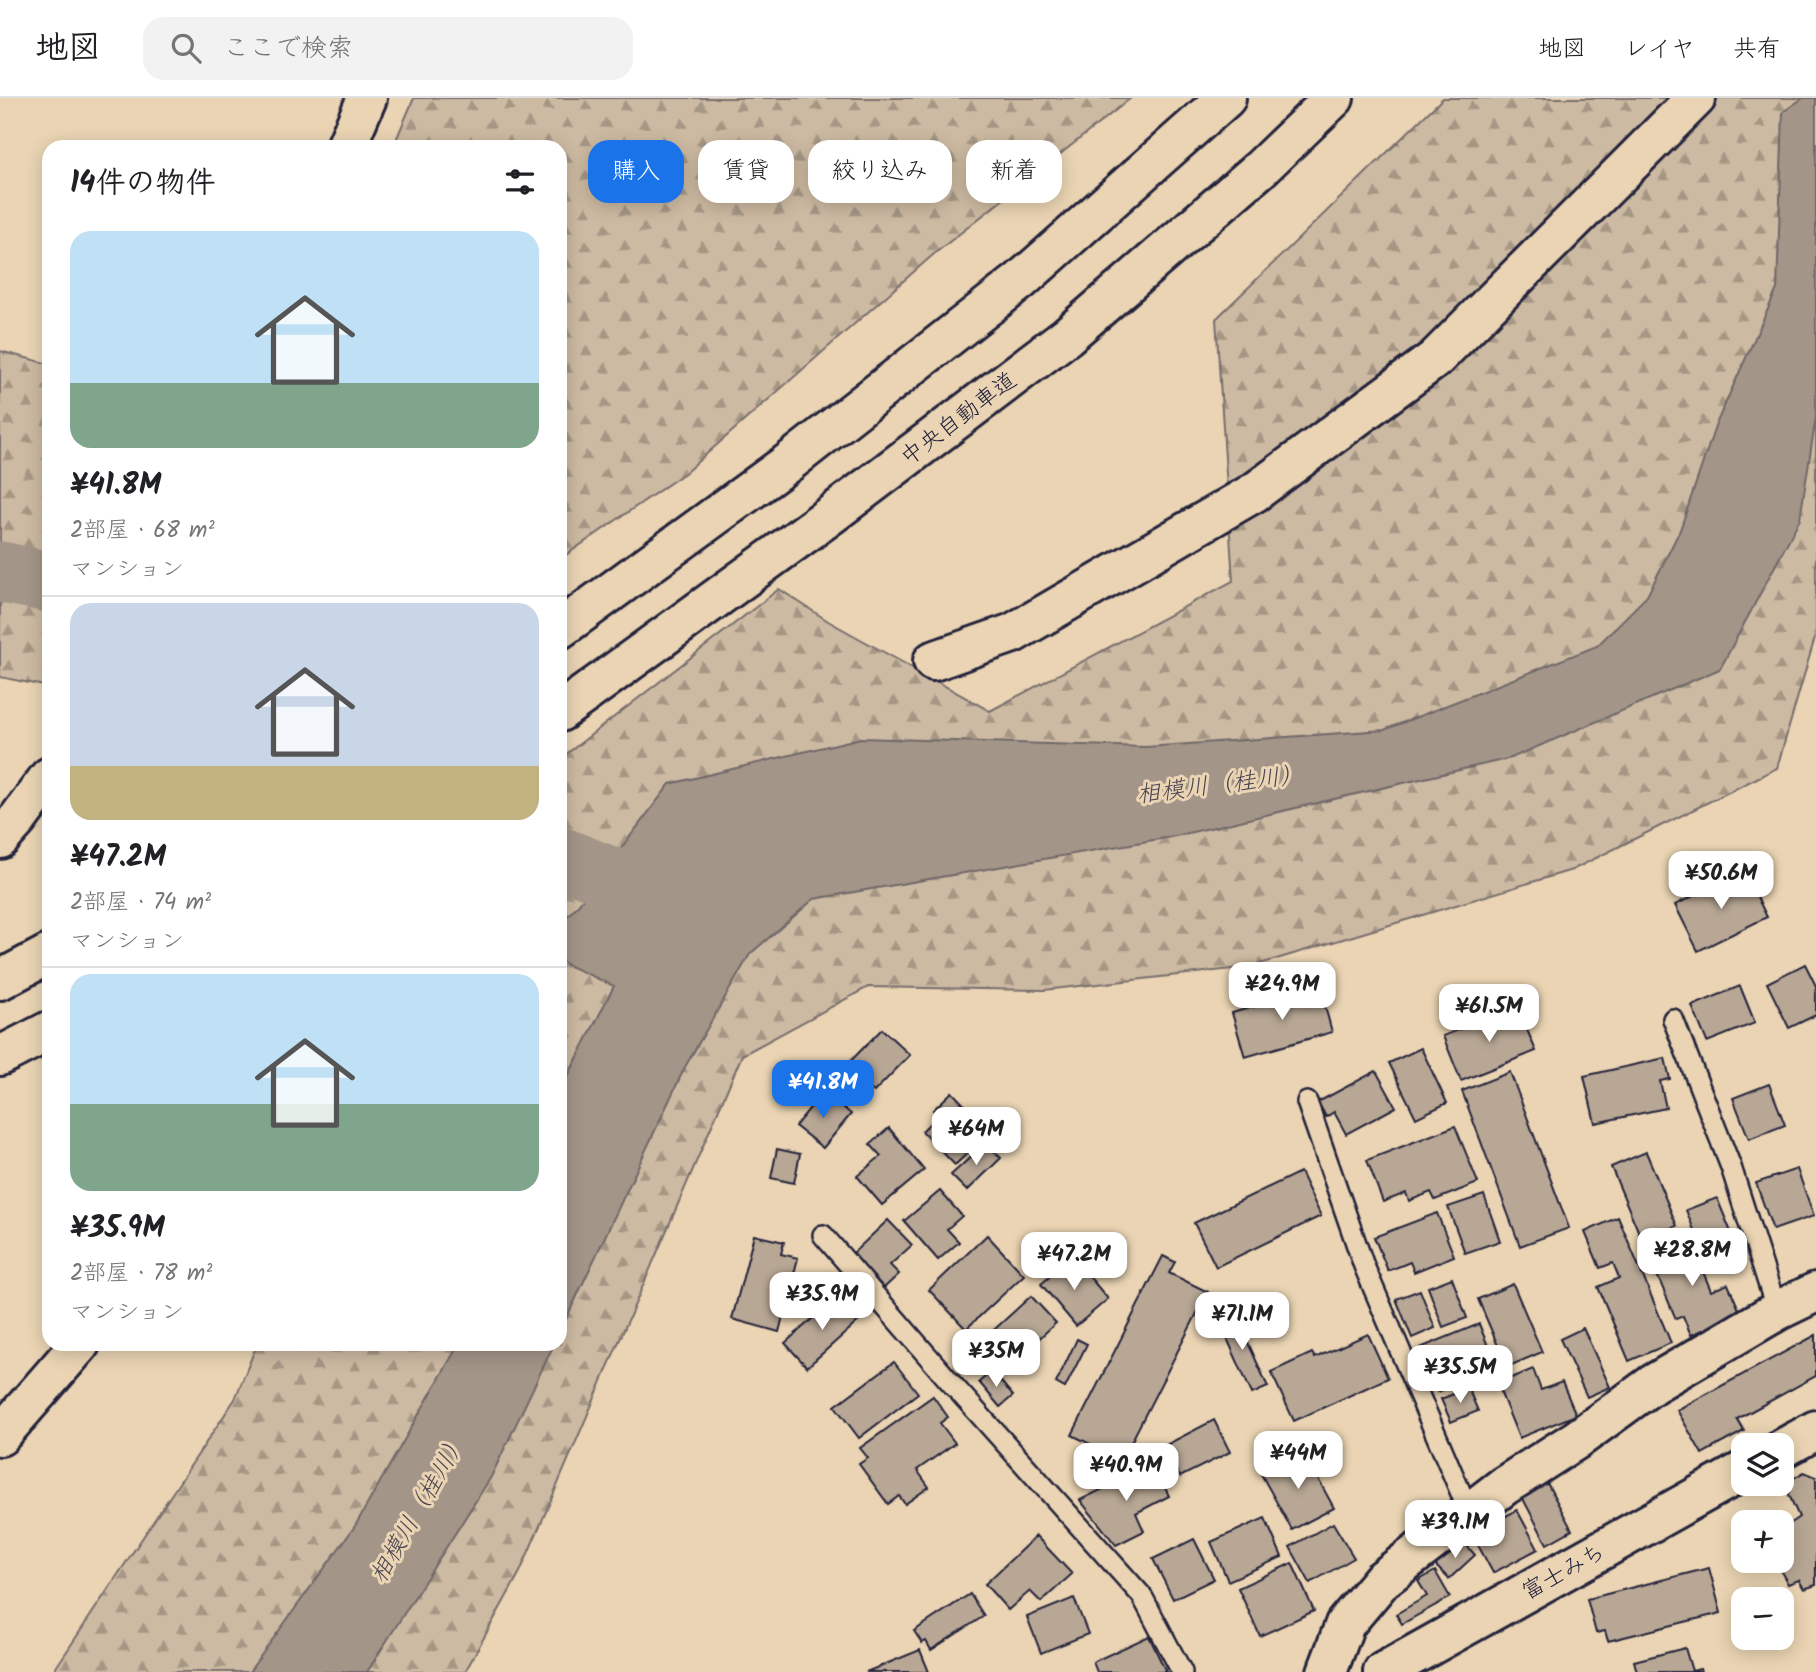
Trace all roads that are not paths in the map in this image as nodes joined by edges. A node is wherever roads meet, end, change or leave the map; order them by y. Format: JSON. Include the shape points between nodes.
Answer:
{"nodes":[{"id":1,"x":367,"y":98,"type":"edge"},
{"id":2,"x":1226,"y":98,"type":"edge"},
{"id":3,"x":1334,"y":98,"type":"edge"},
{"id":4,"x":1362,"y":98,"type":"edge"},
{"id":5,"x":1696,"y":98,"type":"edge"},
{"id":6,"x":348,"y":140,"type":"edge"},
{"id":7,"x":1260,"y":169,"type":"junction"},
{"id":8,"x":567,"y":624,"type":"edge"},
{"id":9,"x":933,"y":661,"type":"dead end"},
{"id":10,"x":567,"y":707,"type":"edge"},
{"id":11,"x":42,"y":786,"type":"edge"},
{"id":12,"x":0,"y":839,"type":"edge"},
{"id":13,"x":42,"y":958,"type":"edge"},
{"id":14,"x":0,"y":981,"type":"edge"},
{"id":15,"x":1673,"y":1019,"type":"dead end"},
{"id":16,"x":42,"y":1035,"type":"edge"},
{"id":17,"x":0,"y":1056,"type":"edge"},
{"id":18,"x":1307,"y":1102,"type":"dead end"},
{"id":19,"x":823,"y":1235,"type":"dead end"},
{"id":20,"x":1816,"y":1292,"type":"edge"},
{"id":21,"x":1777,"y":1311,"type":"junction"},
{"id":22,"x":74,"y":1351,"type":"edge"},
{"id":23,"x":1816,"y":1430,"type":"edge"},
{"id":24,"x":0,"y":1436,"type":"edge"},
{"id":25,"x":1794,"y":1442,"type":"edge"},
{"id":26,"x":1731,"y":1478,"type":"edge"},
{"id":27,"x":1469,"y":1512,"type":"junction"},
{"id":28,"x":1182,"y":1672,"type":"edge"},
{"id":29,"x":1327,"y":1672,"type":"edge"},
{"id":30,"x":1383,"y":1672,"type":"edge"}],
"edges":[{"from":1,"to":6,"type":"main road"},
{"from":2,"to":8,"type":"main road","via":[[1020,281],[788,463]]},
{"from":3,"to":7,"type":"main road","name":"中央自動車道"},
{"from":4,"to":7,"type":"main road"},
{"from":5,"to":9,"type":"main road","via":[[1434,359],[1255,492],[1013,633]]},
{"from":7,"to":10,"type":"main road","name":"中央自動車道","via":[[1067,336]]},
{"from":11,"to":12,"type":"main road"},
{"from":13,"to":14,"type":"main road"},
{"from":15,"to":21,"type":"lane","via":[[1731,1167]]},
{"from":16,"to":17,"type":"main road"},
{"from":18,"to":27,"type":"lane","via":[[1364,1265]]},
{"from":19,"to":28,"type":"lane","via":[[1142,1596]]},
{"from":20,"to":21,"type":"main road"},
{"from":21,"to":27,"type":"main road","via":[[1653,1384]]},
{"from":22,"to":24,"type":"main road"},
{"from":23,"to":25,"type":"main road"},
{"from":26,"to":30,"type":"main road","name":"富士みち"},
{"from":27,"to":29,"type":"main road","via":[[1382,1580],[1345,1625]]}]}
